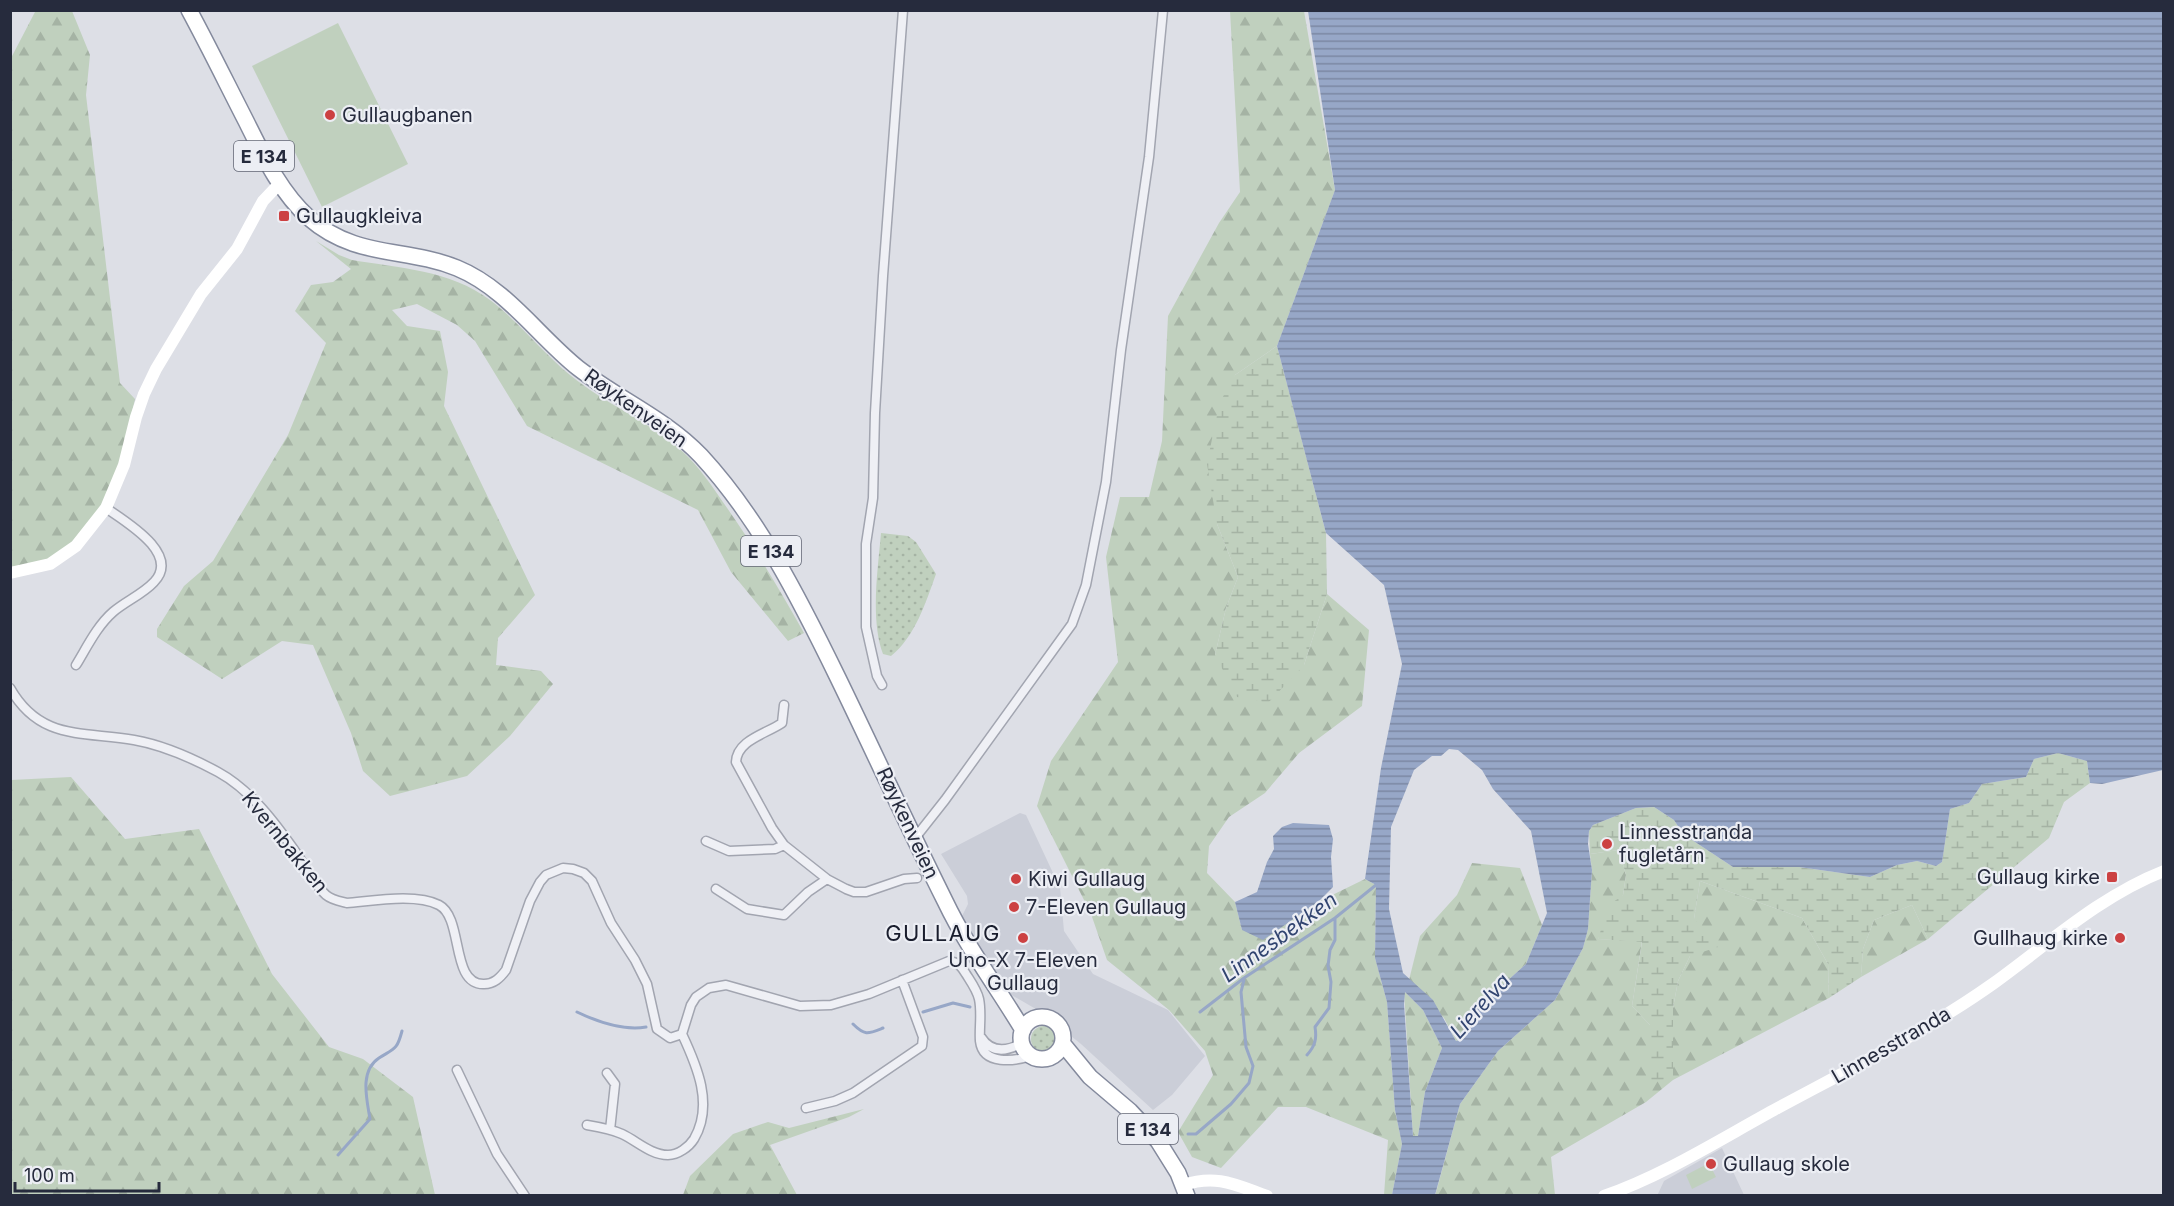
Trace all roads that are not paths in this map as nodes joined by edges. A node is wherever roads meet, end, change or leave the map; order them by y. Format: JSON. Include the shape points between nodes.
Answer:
{"nodes":[{"id":1,"x":189,"y":10,"type":"edge"},
{"id":2,"x":903,"y":10,"type":"edge"},
{"id":3,"x":1163,"y":10,"type":"edge"},
{"id":4,"x":280,"y":183,"type":"junction"},
{"id":5,"x":106,"y":508,"type":"junction"},
{"id":6,"x":10,"y":573,"type":"edge"},
{"id":7,"x":75,"y":665,"type":"dead end"},
{"id":8,"x":882,"y":685,"type":"dead end"},
{"id":9,"x":10,"y":688,"type":"edge"},
{"id":10,"x":784,"y":705,"type":"dead end"},
{"id":11,"x":915,"y":838,"type":"junction"},
{"id":12,"x":706,"y":841,"type":"dead end"},
{"id":13,"x":784,"y":845,"type":"junction"},
{"id":14,"x":2163,"y":871,"type":"edge"},
{"id":15,"x":917,"y":878,"type":"dead end"},
{"id":16,"x":827,"y":879,"type":"junction"},
{"id":17,"x":716,"y":889,"type":"dead end"},
{"id":18,"x":902,"y":980,"type":"junction"},
{"id":19,"x":1001,"y":994,"type":"junction"},
{"id":20,"x":1035,"y":1018,"type":"junction"},
{"id":21,"x":682,"y":1034,"type":"junction"},
{"id":22,"x":981,"y":1036,"type":"junction"},
{"id":23,"x":1022,"y":1037,"type":"junction"},
{"id":24,"x":1063,"y":1044,"type":"junction"},
{"id":25,"x":1031,"y":1056,"type":"junction"},
{"id":26,"x":1050,"y":1058,"type":"junction"},
{"id":27,"x":457,"y":1070,"type":"dead end"},
{"id":28,"x":607,"y":1073,"type":"dead end"},
{"id":29,"x":1090,"y":1077,"type":"junction"},
{"id":30,"x":806,"y":1108,"type":"dead end"},
{"id":31,"x":587,"y":1125,"type":"dead end"},
{"id":32,"x":610,"y":1130,"type":"junction"},
{"id":33,"x":1185,"y":1190,"type":"edge"},
{"id":34,"x":525,"y":1196,"type":"edge"},
{"id":35,"x":1267,"y":1196,"type":"edge"},
{"id":36,"x":1604,"y":1196,"type":"edge"}],
"edges":[{"from":1,"to":4,"type":"highway","name":"Røykenveien","number":"E 134"},
{"from":2,"to":8,"type":"street","via":[[867,544],[866,627]]},
{"from":3,"to":11,"type":"street","via":[[1149,157],[1111,441],[1086,585],[1072,624]]},
{"from":4,"to":5,"type":"street","via":[[263,201],[237,249],[201,294],[156,369],[135,417],[124,465]]},
{"from":4,"to":11,"type":"highway","name":"Røykenveien","number":"E 134","via":[[302,211],[339,238],[373,250],[437,261],[481,281],[581,370],[663,423],[699,454],[741,507],[788,580]]},
{"from":5,"to":6,"type":"street","via":[[76,546],[50,564]]},
{"from":5,"to":7,"type":"street","via":[[158,551],[162,565],[153,583],[107,618]]},
{"from":9,"to":21,"type":"street","name":"Kvernbakken","via":[[32,716],[55,729],[144,742],[220,773],[257,803],[284,835],[316,885],[336,901],[412,899],[439,904],[451,918],[468,977],[479,984],[490,984],[506,970],[530,901],[546,875],[563,868],[584,873],[592,881],[611,923],[647,984],[657,1029],[670,1038]]},
{"from":10,"to":13,"type":"street","via":[[782,723],[744,745],[736,762]]},
{"from":11,"to":19,"type":"highway","name":"Røykenveien","number":"E 134","via":[[962,933]]},
{"from":12,"to":13,"type":"street","via":[[729,851],[775,849]]},
{"from":13,"to":16,"type":"street"},
{"from":14,"to":36,"type":"street","name":"Linnesstranda","via":[[2101,905],[1926,1027],[1671,1166]]},
{"from":15,"to":16,"type":"street","via":[[866,892],[846,889]]},
{"from":16,"to":17,"type":"street","via":[[784,915],[747,909]]},
{"from":18,"to":21,"type":"street","via":[[851,1001],[821,1006],[800,1006],[726,985],[709,988],[691,1005]]},
{"from":18,"to":22,"type":"street","via":[[945,962],[958,963],[977,994]]},
{"from":18,"to":30,"type":"street","via":[[923,1037],[922,1046],[853,1093]]},
{"from":19,"to":20,"type":"highway","name":"Røykenveien","number":"E 134"},
{"from":19,"to":23,"type":"highway","name":"Røykenveien","number":"E 134"},
{"from":20,"to":23,"type":"highway","via":[[1027,1023]]},
{"from":20,"to":24,"type":"highway","number":"E 134","via":[[1057,1022],[1063,1032]]},
{"from":21,"to":32,"type":"street","via":[[703,1094],[702,1123],[692,1143],[667,1155]]},
{"from":22,"to":23,"type":"street","via":[[995,1049],[1006,1050]]},
{"from":22,"to":25,"type":"street","via":[[982,1047],[995,1059],[1012,1061]]},
{"from":23,"to":25,"type":"highway","number":"E 134","via":[[1025,1051]]},
{"from":24,"to":26,"type":"highway"},
{"from":24,"to":29,"type":"highway","number":"E 134"},
{"from":25,"to":26,"type":"highway","number":"E 134"},
{"from":26,"to":29,"type":"highway","number":"E 134"},
{"from":27,"to":34,"type":"street","via":[[497,1154]]},
{"from":28,"to":32,"type":"street","via":[[615,1084]]},
{"from":29,"to":33,"type":"highway","number":"E 134","via":[[1148,1129]]},
{"from":31,"to":32,"type":"street"},
{"from":33,"to":35,"type":"street","via":[[1197,1181],[1218,1180]]}]}
